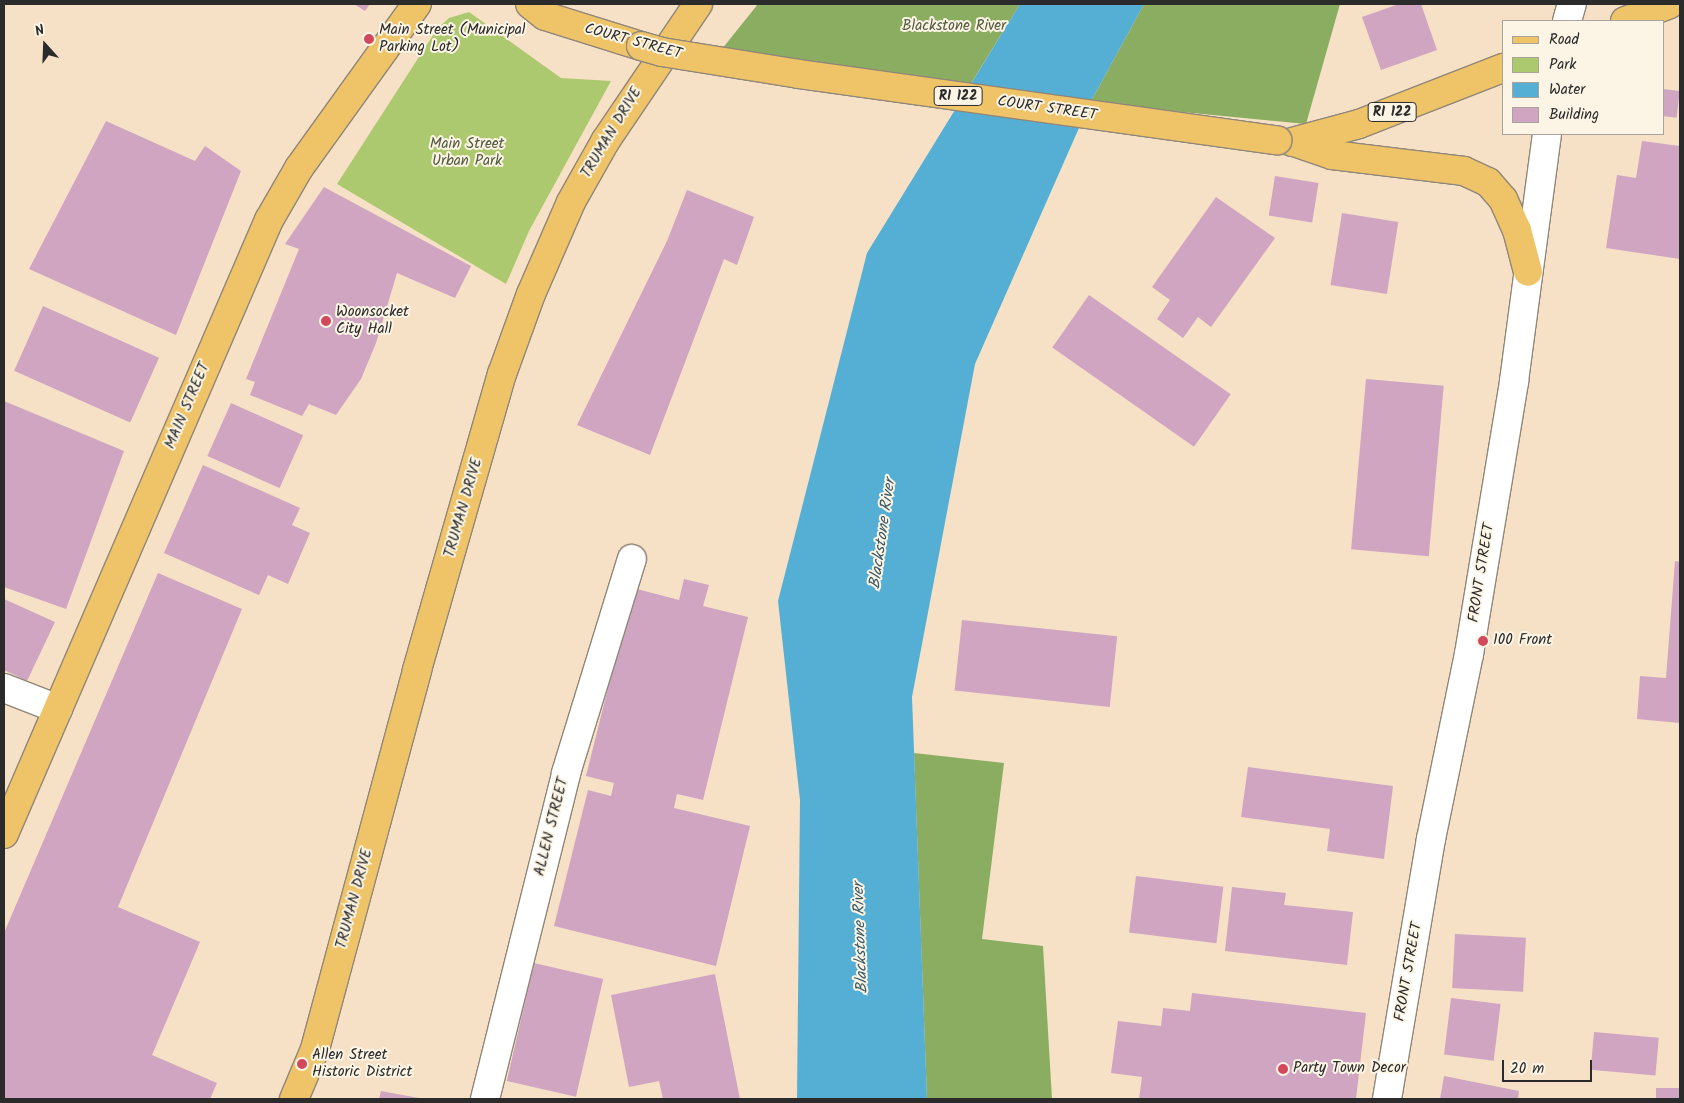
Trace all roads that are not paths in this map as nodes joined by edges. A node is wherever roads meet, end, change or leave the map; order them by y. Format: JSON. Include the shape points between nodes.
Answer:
{"nodes":[{"id":1,"x":417,"y":4,"type":"edge"},
{"id":2,"x":530,"y":4,"type":"edge"},
{"id":3,"x":698,"y":4,"type":"edge"},
{"id":4,"x":1572,"y":4,"type":"edge"},
{"id":5,"x":1670,"y":4,"type":"edge"},
{"id":6,"x":1567,"y":20,"type":"edge"},
{"id":7,"x":1627,"y":20,"type":"edge"},
{"id":8,"x":1502,"y":68,"type":"edge"},
{"id":9,"x":1547,"y":135,"type":"edge"},
{"id":10,"x":1286,"y":141,"type":"junction"},
{"id":11,"x":1528,"y":272,"type":"junction"},
{"id":12,"x":632,"y":559,"type":"dead end"},
{"id":13,"x":4,"y":688,"type":"edge"},
{"id":14,"x":58,"y":709,"type":"junction"},
{"id":15,"x":4,"y":834,"type":"edge"},
{"id":16,"x":315,"y":1049,"type":"junction"},
{"id":17,"x":294,"y":1099,"type":"edge"},
{"id":18,"x":310,"y":1099,"type":"edge"},
{"id":19,"x":485,"y":1099,"type":"edge"},
{"id":20,"x":1388,"y":1099,"type":"edge"}],
"edges":[{"from":1,"to":14,"type":"main road","name":"MAIN STREET","via":[[299,168],[269,220]]},
{"from":2,"to":10,"type":"main road","name":"COURT STREET","number":"RI 122","bridge":true,"via":[[545,16],[679,55]]},
{"from":3,"to":16,"type":"main road","name":"TRUMAN DRIVE","via":[[606,140],[572,202],[527,303],[502,374],[417,670]]},
{"from":4,"to":6,"type":"street"},
{"from":5,"to":7,"type":"main road"},
{"from":8,"to":10,"type":"main road","name":"COURT STREET","number":"RI 122","via":[[1359,124]]},
{"from":9,"to":11,"type":"street","name":"FRONT STREET"},
{"from":10,"to":11,"type":"main road","via":[[1332,155],[1464,171],[1488,182],[1503,199],[1517,230]]},
{"from":11,"to":20,"type":"street","name":"FRONT STREET","via":[[1514,381],[1469,654],[1431,839]]},
{"from":12,"to":19,"type":"street","name":"ALLEN STREET","via":[[566,773]]},
{"from":13,"to":14,"type":"street"},
{"from":14,"to":15,"type":"main road","name":"MAIN STREET"},
{"from":16,"to":17,"type":"main road","name":"TRUMAN DRIVE"},
{"from":16,"to":18,"type":"main road","name":"TRUMAN DRIVE"}]}
